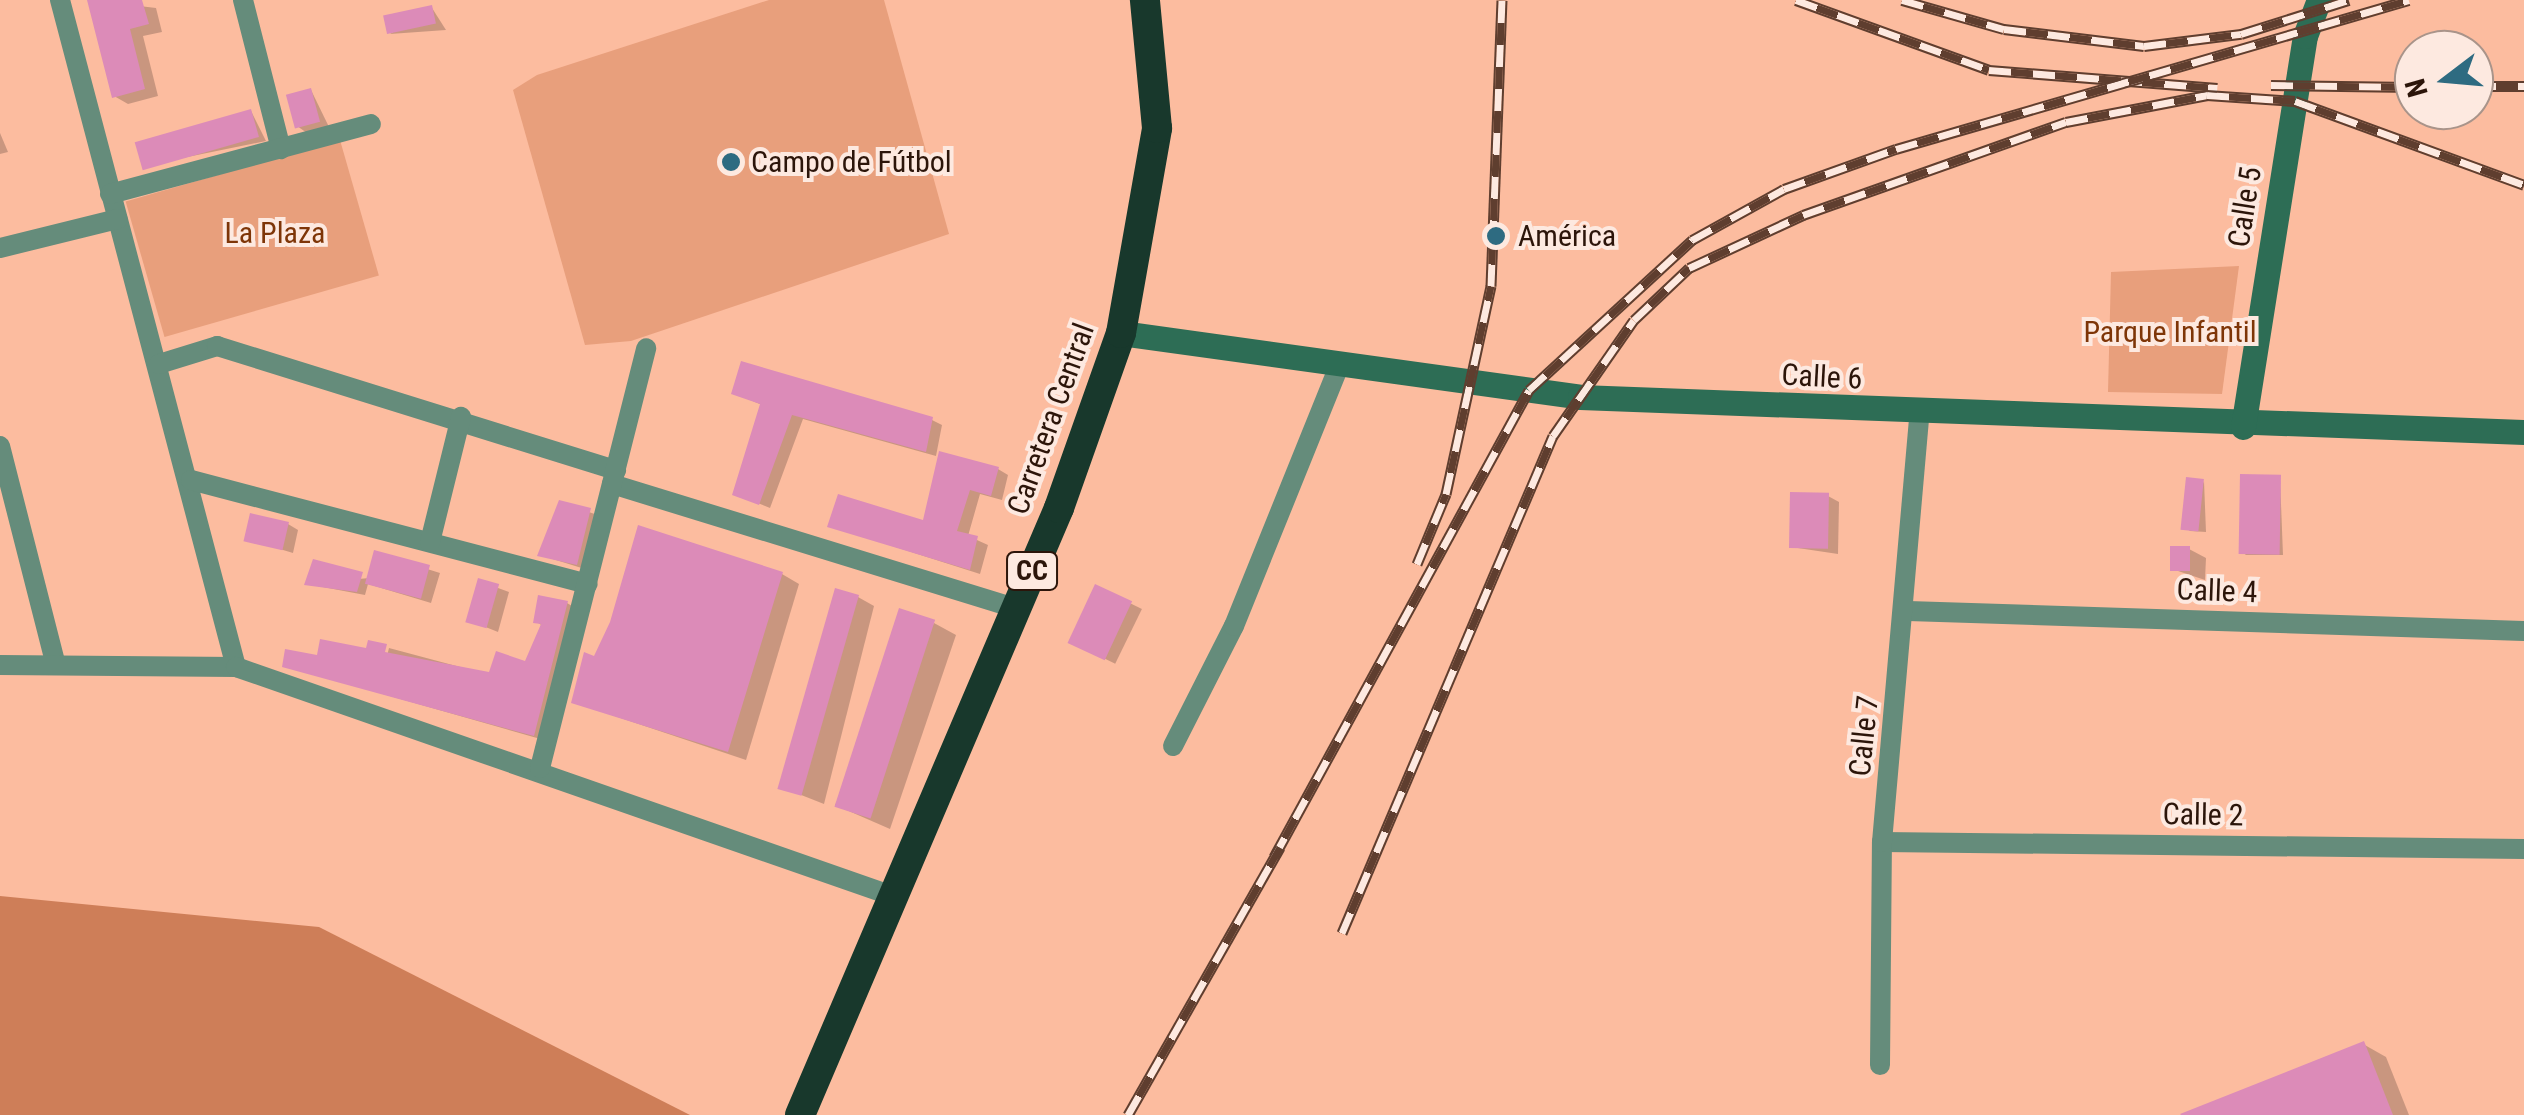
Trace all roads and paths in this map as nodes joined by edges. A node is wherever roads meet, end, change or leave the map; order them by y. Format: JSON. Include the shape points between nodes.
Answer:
{"nodes":[{"id":1,"x":60,"y":0,"type":"edge"},
{"id":2,"x":244,"y":0,"type":"edge"},
{"id":3,"x":1145,"y":0,"type":"edge"},
{"id":4,"x":2319,"y":0,"type":"edge"},
{"id":5,"x":371,"y":124,"type":"dead end"},
{"id":6,"x":281,"y":149,"type":"junction"},
{"id":7,"x":110,"y":194,"type":"junction"},
{"id":8,"x":117,"y":219,"type":"junction"},
{"id":9,"x":0,"y":248,"type":"edge"},
{"id":10,"x":1120,"y":333,"type":"junction"},
{"id":11,"x":646,"y":348,"type":"dead end"},
{"id":12,"x":159,"y":364,"type":"junction"},
{"id":13,"x":1340,"y":364,"type":"junction"},
{"id":14,"x":1919,"y":415,"type":"junction"},
{"id":15,"x":461,"y":417,"type":"junction"},
{"id":16,"x":2243,"y":427,"type":"junction"},
{"id":17,"x":2524,"y":432,"type":"edge"},
{"id":18,"x":0,"y":446,"type":"edge"},
{"id":19,"x":614,"y":477,"type":"junction"},
{"id":20,"x":191,"y":480,"type":"junction"},
{"id":21,"x":430,"y":542,"type":"junction"},
{"id":22,"x":588,"y":584,"type":"junction"},
{"id":23,"x":1016,"y":608,"type":"junction"},
{"id":24,"x":1908,"y":611,"type":"junction"},
{"id":25,"x":2524,"y":631,"type":"edge"},
{"id":26,"x":55,"y":662,"type":"junction"},
{"id":27,"x":0,"y":665,"type":"edge"},
{"id":28,"x":236,"y":666,"type":"junction"},
{"id":29,"x":1173,"y":746,"type":"dead end"},
{"id":30,"x":540,"y":768,"type":"junction"},
{"id":31,"x":1882,"y":842,"type":"junction"},
{"id":32,"x":2524,"y":849,"type":"edge"},
{"id":33,"x":894,"y":896,"type":"junction"},
{"id":34,"x":1880,"y":1064,"type":"dead end"},
{"id":35,"x":800,"y":1115,"type":"edge"}],
"edges":[{"from":1,"to":7,"type":"street"},
{"from":2,"to":6,"type":"street"},
{"from":3,"to":10,"type":"highway","name":"Carretera Central","number":"CC","via":[[1157,128]]},
{"from":4,"to":16,"type":"street","name":"Calle 5","via":[[2305,36]]},
{"from":5,"to":6,"type":"street"},
{"from":6,"to":7,"type":"street"},
{"from":7,"to":8,"type":"street"},
{"from":8,"to":9,"type":"street"},
{"from":8,"to":12,"type":"street"},
{"from":10,"to":13,"type":"street","name":"Calle 6"},
{"from":10,"to":23,"type":"highway","name":"Carretera Central","number":"CC"},
{"from":11,"to":19,"type":"street"},
{"from":12,"to":15,"type":"street","via":[[217,346]]},
{"from":12,"to":20,"type":"street"},
{"from":13,"to":14,"type":"street","name":"Calle 6","via":[[1580,397]]},
{"from":13,"to":29,"type":"street","via":[[1234,626]]},
{"from":14,"to":16,"type":"street","name":"Calle 6"},
{"from":14,"to":24,"type":"street","name":"Calle 7"},
{"from":15,"to":19,"type":"street"},
{"from":15,"to":21,"type":"street"},
{"from":16,"to":17,"type":"street","name":"Calle 6"},
{"from":18,"to":26,"type":"street"},
{"from":19,"to":22,"type":"street"},
{"from":19,"to":23,"type":"street"},
{"from":20,"to":21,"type":"street"},
{"from":20,"to":28,"type":"street"},
{"from":21,"to":22,"type":"street"},
{"from":22,"to":30,"type":"street"},
{"from":23,"to":33,"type":"highway","name":"Carretera Central","number":"CC"},
{"from":24,"to":25,"type":"street","name":"Calle 4"},
{"from":24,"to":31,"type":"street","name":"Calle 7"},
{"from":26,"to":27,"type":"street"},
{"from":26,"to":28,"type":"street"},
{"from":28,"to":30,"type":"street"},
{"from":30,"to":33,"type":"street"},
{"from":31,"to":32,"type":"street","name":"Calle 2"},
{"from":31,"to":34,"type":"street","name":"Calle 7"},
{"from":33,"to":35,"type":"highway","name":"Carretera Central","number":"CC"}]}
